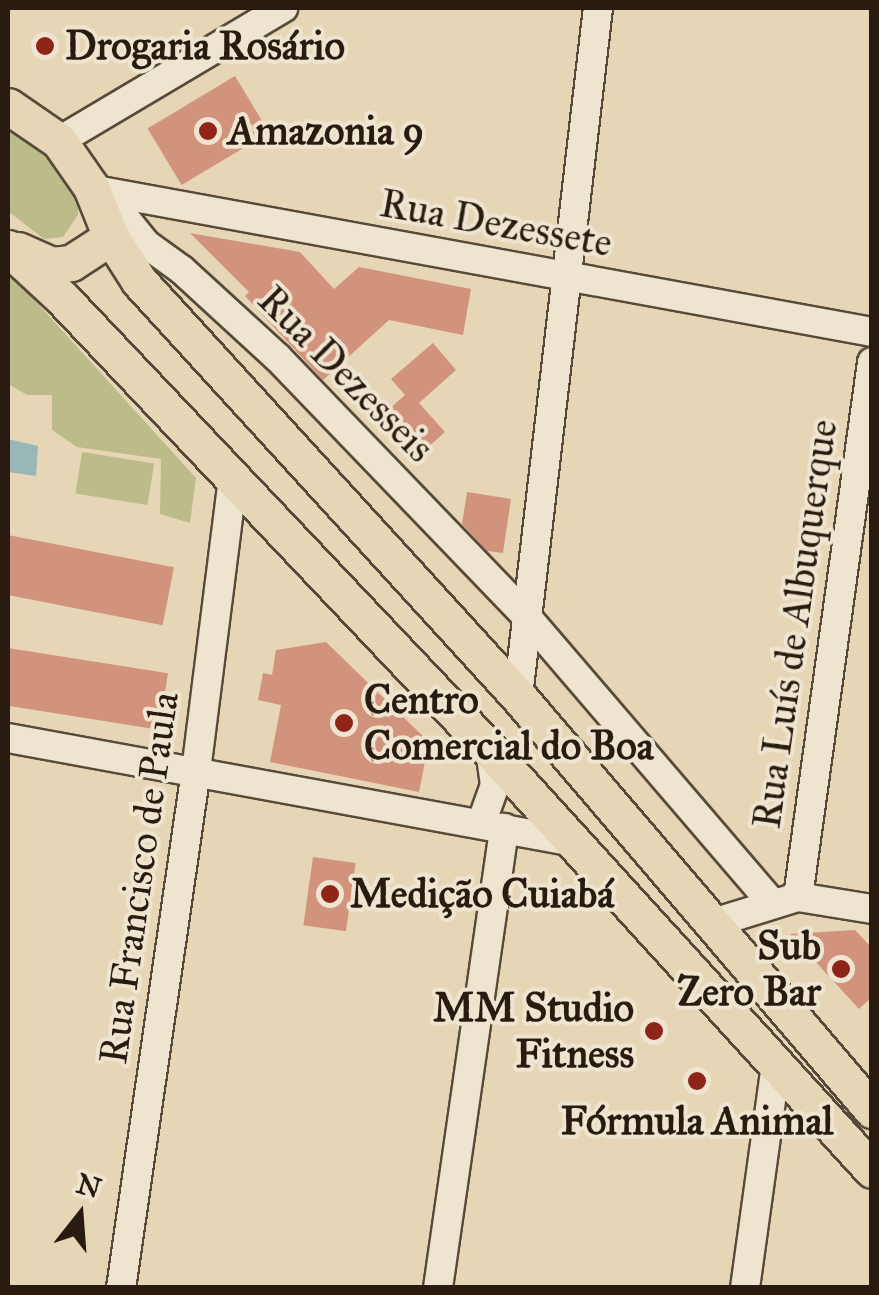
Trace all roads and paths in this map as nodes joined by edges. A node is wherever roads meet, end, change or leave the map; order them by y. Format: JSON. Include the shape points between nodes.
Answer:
{"nodes":[{"id":1,"x":283,"y":8,"type":"edge"},
{"id":2,"x":598,"y":8,"type":"edge"},
{"id":3,"x":8,"y":106,"type":"edge"},
{"id":4,"x":59,"y":141,"type":"junction"},
{"id":5,"x":98,"y":190,"type":"junction"},
{"id":6,"x":111,"y":238,"type":"junction"},
{"id":7,"x":8,"y":247,"type":"edge"},
{"id":8,"x":569,"y":277,"type":"junction"},
{"id":9,"x":872,"y":332,"type":"edge"},
{"id":10,"x":872,"y":362,"type":"edge"},
{"id":11,"x":232,"y":480,"type":"junction"},
{"id":12,"x":526,"y":616,"type":"junction"},
{"id":13,"x":518,"y":696,"type":"junction"},
{"id":14,"x":8,"y":738,"type":"edge"},
{"id":15,"x":490,"y":750,"type":"junction"},
{"id":16,"x":196,"y":771,"type":"junction"},
{"id":17,"x":493,"y":826,"type":"junction"},
{"id":18,"x":569,"y":841,"type":"junction"},
{"id":19,"x":786,"y":900,"type":"junction"},
{"id":20,"x":872,"y":909,"type":"edge"},
{"id":21,"x":710,"y":924,"type":"junction"},
{"id":22,"x":776,"y":1064,"type":"junction"},
{"id":23,"x":872,"y":1110,"type":"edge"},
{"id":24,"x":872,"y":1170,"type":"edge"},
{"id":25,"x":121,"y":1288,"type":"edge"},
{"id":26,"x":438,"y":1288,"type":"edge"},
{"id":27,"x":745,"y":1288,"type":"edge"}],
"edges":[{"from":1,"to":4,"type":"street"},
{"from":2,"to":8,"type":"street"},
{"from":3,"to":4,"type":"main road"},
{"from":4,"to":5,"type":"main road"},
{"from":5,"to":6,"type":"main road"},
{"from":5,"to":8,"type":"street","name":"Rua Dezessete"},
{"from":5,"to":12,"type":"street","name":"Rua Dezesseis","via":[[146,244],[278,358]]},
{"from":6,"to":7,"type":"main road","via":[[89,256],[52,266]]},
{"from":6,"to":13,"type":"main road","via":[[139,281]]},
{"from":7,"to":11,"type":"main road"},
{"from":8,"to":9,"type":"street","name":"Rua Dezessete"},
{"from":8,"to":12,"type":"street"},
{"from":10,"to":19,"type":"street","name":"Rua Luís de Albuquerque"},
{"from":11,"to":15,"type":"main road"},
{"from":11,"to":16,"type":"street","name":"Rua Francisco de Paula"},
{"from":12,"to":13,"type":"street"},
{"from":12,"to":19,"type":"street","name":"Rua Dezesseis"},
{"from":13,"to":21,"type":"main road"},
{"from":14,"to":16,"type":"street"},
{"from":15,"to":17,"type":"street"},
{"from":15,"to":18,"type":"main road"},
{"from":16,"to":17,"type":"street"},
{"from":16,"to":25,"type":"street","name":"Rua Francisco de Paula"},
{"from":17,"to":18,"type":"street"},
{"from":17,"to":26,"type":"street"},
{"from":18,"to":22,"type":"main road"},
{"from":19,"to":20,"type":"street"},
{"from":19,"to":21,"type":"street"},
{"from":21,"to":23,"type":"main road"},
{"from":22,"to":24,"type":"main road"},
{"from":22,"to":27,"type":"street"}]}
